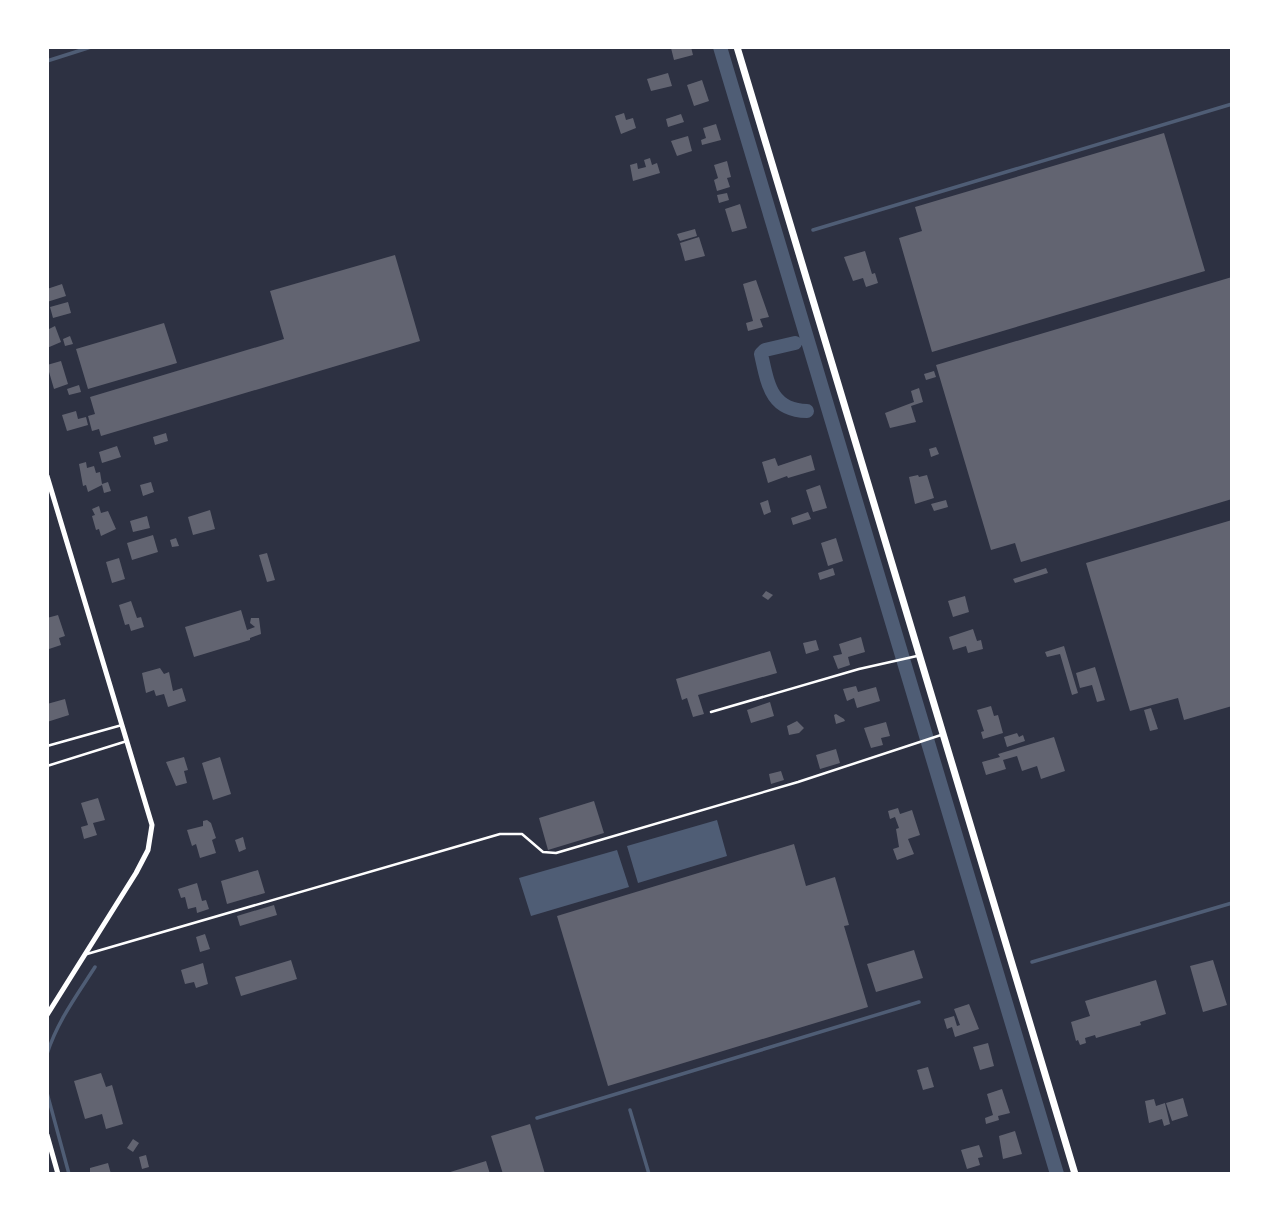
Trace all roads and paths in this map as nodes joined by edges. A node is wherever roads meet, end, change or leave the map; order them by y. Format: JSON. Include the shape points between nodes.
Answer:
{"nodes":[{"id":1,"x":737,"y":47,"type":"edge"},
{"id":2,"x":47,"y":476,"type":"edge"},
{"id":3,"x":919,"y":656,"type":"junction"},
{"id":4,"x":711,"y":712,"type":"dead end"},
{"id":5,"x":122,"y":725,"type":"junction"},
{"id":6,"x":939,"y":736,"type":"junction"},
{"id":7,"x":127,"y":741,"type":"junction"},
{"id":8,"x":47,"y":746,"type":"edge"},
{"id":9,"x":47,"y":766,"type":"edge"},
{"id":10,"x":84,"y":955,"type":"junction"},
{"id":11,"x":47,"y":1015,"type":"edge"},
{"id":12,"x":47,"y":1135,"type":"edge"},
{"id":13,"x":58,"y":1174,"type":"edge"},
{"id":14,"x":1075,"y":1174,"type":"edge"}],
"edges":[{"from":1,"to":3,"type":"street"},
{"from":2,"to":5,"type":"street"},
{"from":3,"to":4,"type":"lane"},
{"from":3,"to":6,"type":"street"},
{"from":5,"to":7,"type":"street"},
{"from":5,"to":8,"type":"lane"},
{"from":6,"to":10,"type":"lane","via":[[556,853],[542,852],[522,834],[500,834]]},
{"from":6,"to":14,"type":"street"},
{"from":7,"to":9,"type":"lane"},
{"from":7,"to":10,"type":"street","via":[[152,825],[148,850]]},
{"from":10,"to":11,"type":"street"},
{"from":12,"to":13,"type":"street"}]}
